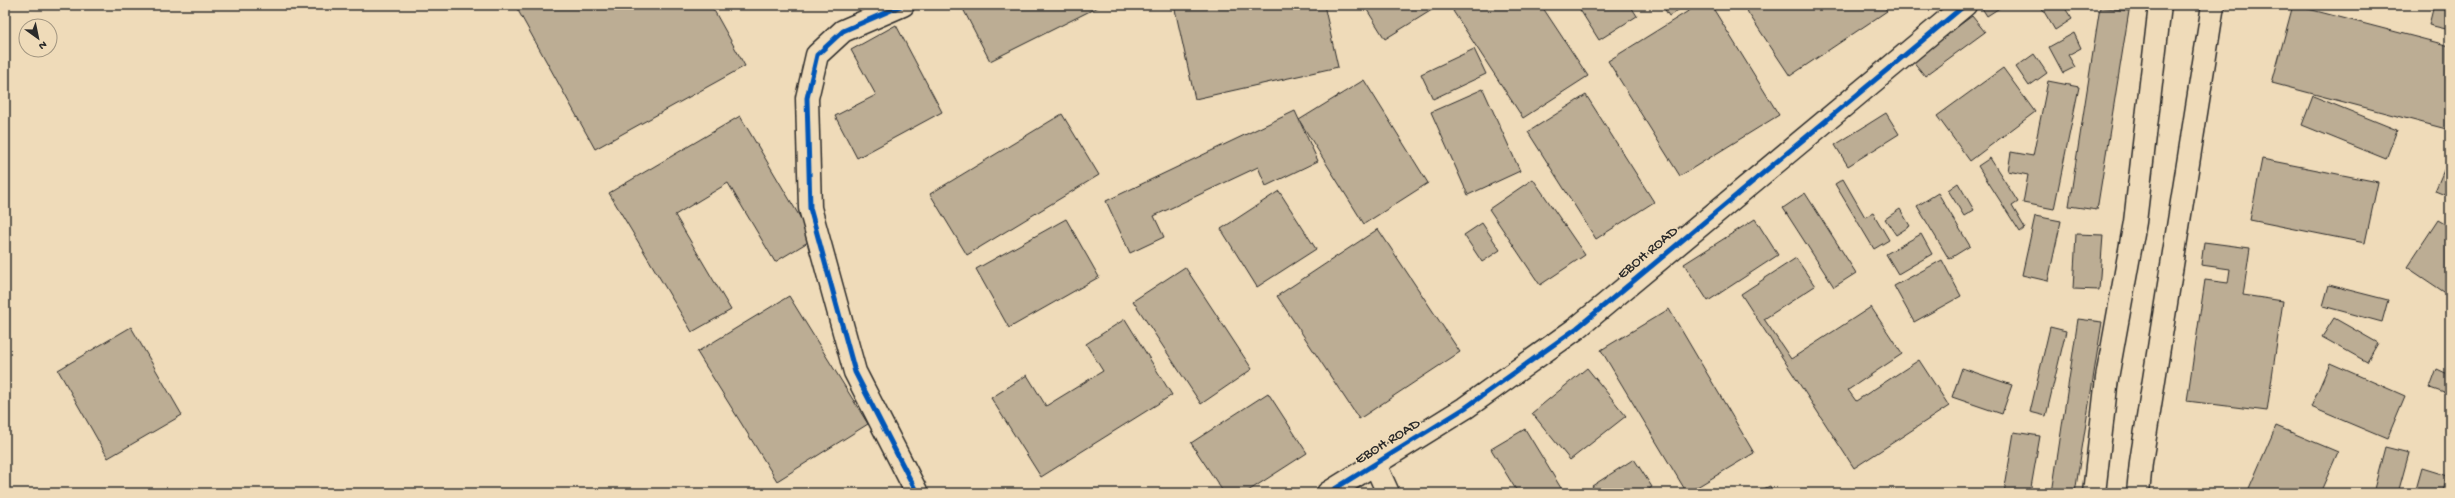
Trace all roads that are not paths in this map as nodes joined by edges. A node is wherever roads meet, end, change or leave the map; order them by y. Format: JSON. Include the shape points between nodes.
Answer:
{"nodes":[{"id":1,"x":903,"y":5,"type":"edge"},
{"id":2,"x":1965,"y":5,"type":"edge"},
{"id":3,"x":2160,"y":5,"type":"edge"},
{"id":4,"x":2213,"y":5,"type":"edge"},
{"id":5,"x":1375,"y":464,"type":"junction"},
{"id":6,"x":917,"y":493,"type":"edge"},
{"id":7,"x":1328,"y":493,"type":"edge"},
{"id":8,"x":1388,"y":493,"type":"edge"},
{"id":9,"x":2094,"y":493,"type":"edge"},
{"id":10,"x":2138,"y":493,"type":"edge"}],
"edges":[{"from":1,"to":6,"type":"street","via":[[843,30],[817,55],[807,98],[810,208],[855,372]]},
{"from":2,"to":5,"type":"street","name":"EBOH ROAD","via":[[1577,328],[1465,408]]},
{"from":3,"to":9,"type":"street","via":[[2135,222],[2107,378]]},
{"from":4,"to":10,"type":"street","via":[[2140,462]]},
{"from":5,"to":7,"type":"street","name":"EBOH ROAD"},
{"from":5,"to":8,"type":"street"}]}
